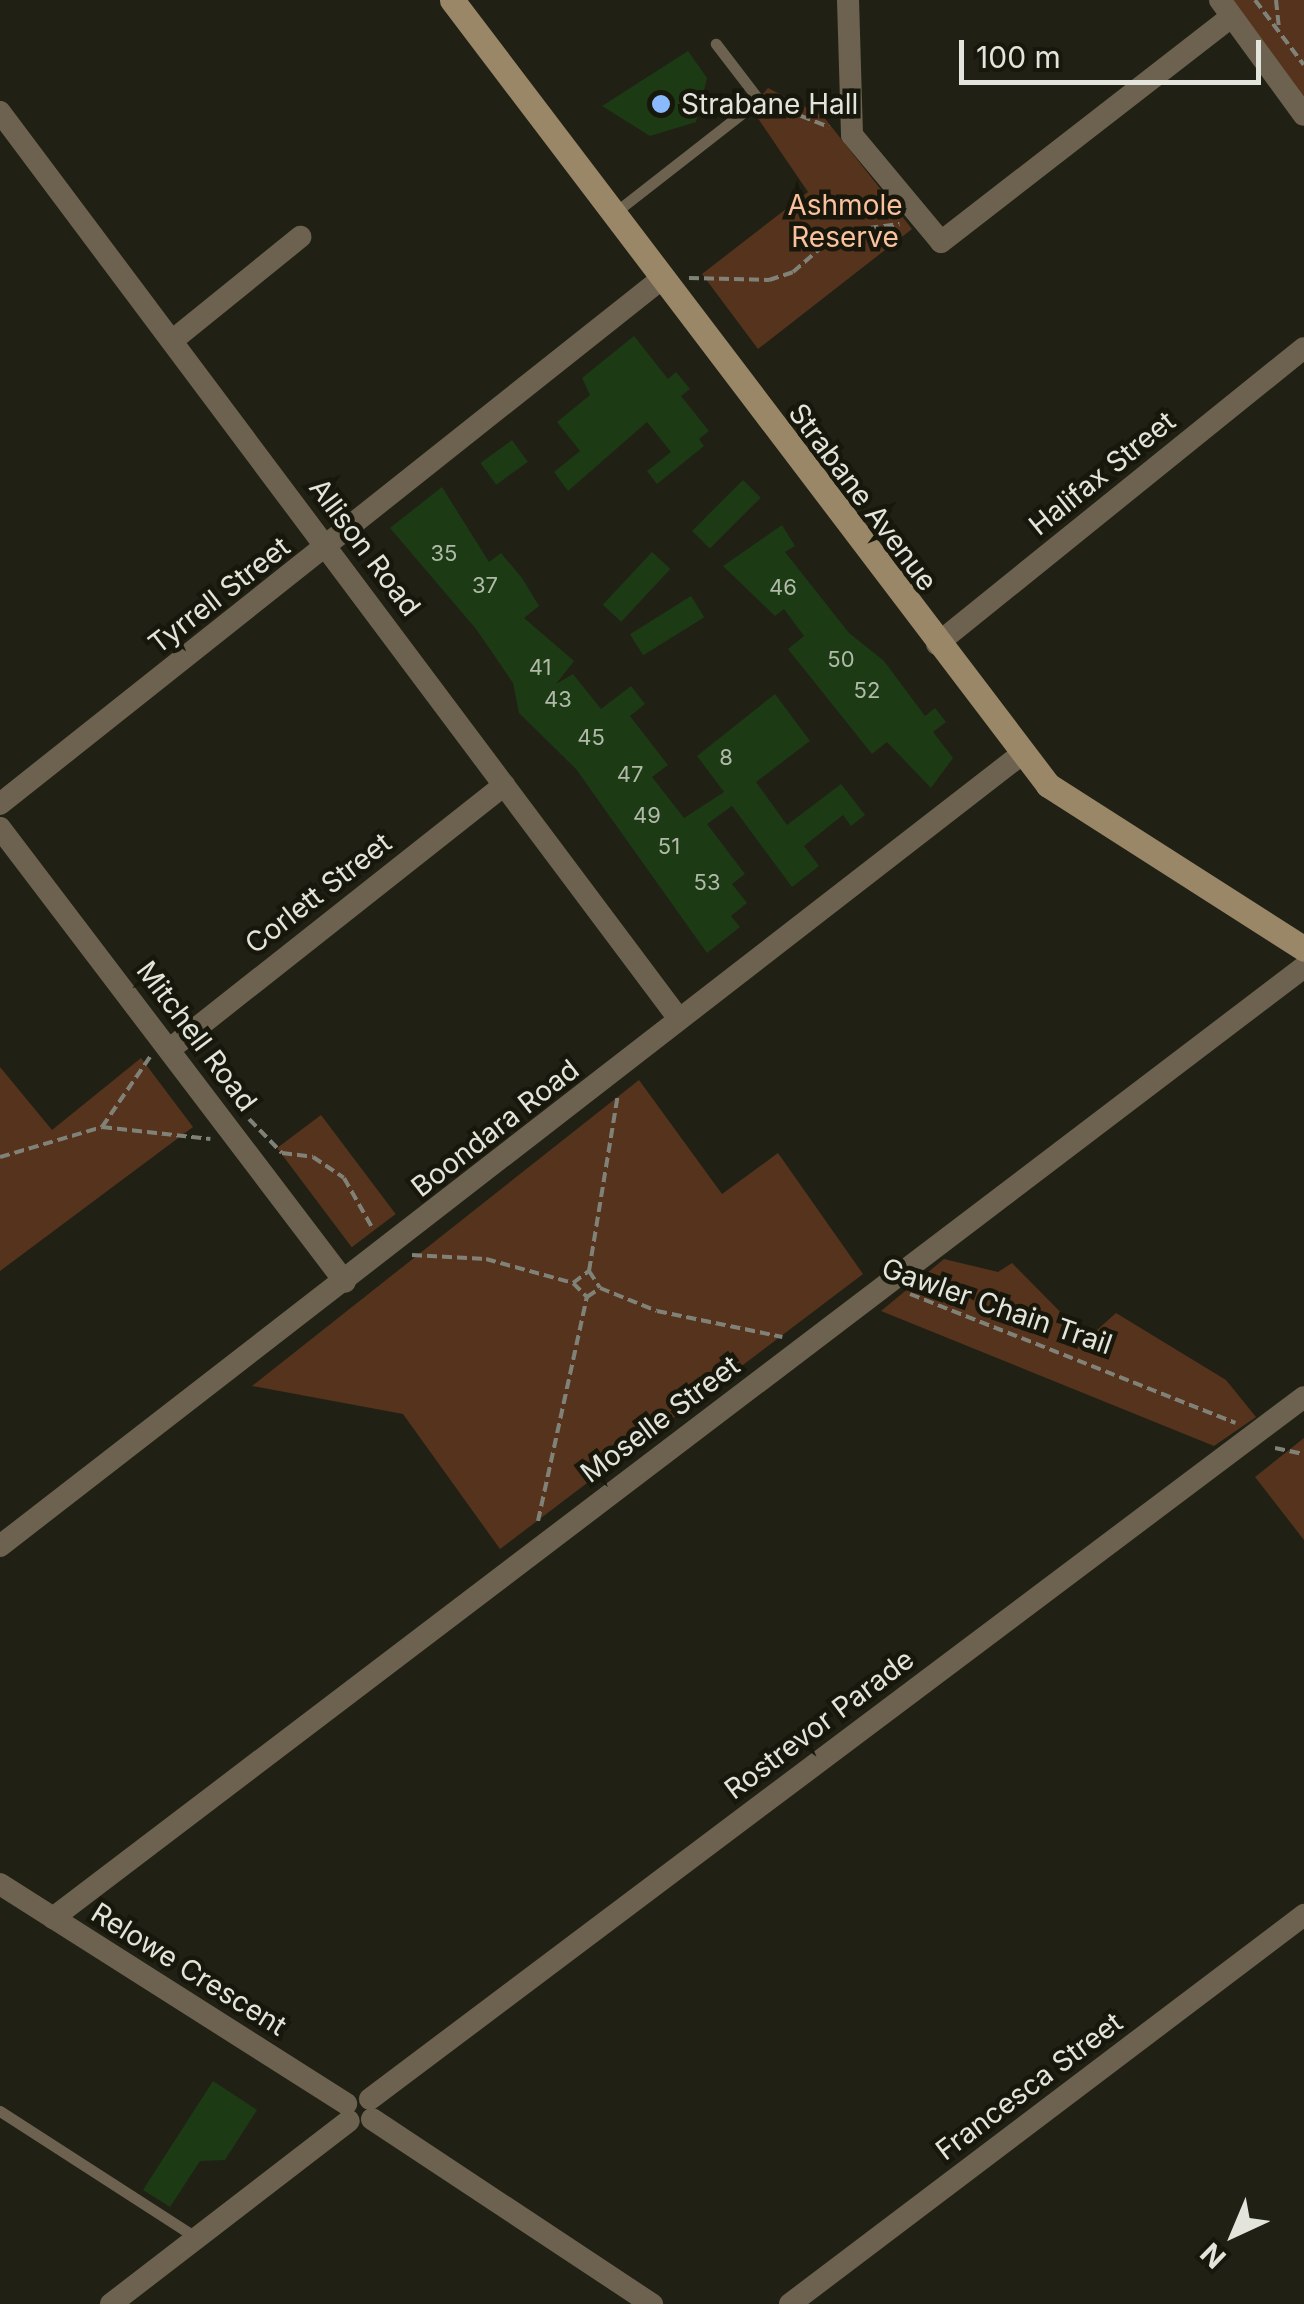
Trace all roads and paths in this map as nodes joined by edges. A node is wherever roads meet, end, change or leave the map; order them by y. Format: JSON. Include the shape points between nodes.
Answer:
{"nodes":[{"id":1,"x":452,"y":0,"type":"edge"},
{"id":2,"x":848,"y":0,"type":"edge"},
{"id":3,"x":1255,"y":0,"type":"edge"},
{"id":4,"x":1276,"y":0,"type":"edge"},
{"id":5,"x":1225,"y":9,"type":"edge"},
{"id":6,"x":1279,"y":32,"type":"junction"},
{"id":7,"x":716,"y":44,"type":"dead end"},
{"id":8,"x":1304,"y":65,"type":"edge"},
{"id":9,"x":759,"y":100,"type":"junction"},
{"id":10,"x":0,"y":112,"type":"edge"},
{"id":11,"x":1304,"y":115,"type":"edge"},
{"id":12,"x":852,"y":136,"type":"junction"},
{"id":13,"x":916,"y":213,"type":"junction"},
{"id":14,"x":612,"y":214,"type":"junction"},
{"id":15,"x":300,"y":238,"type":"dead end"},
{"id":16,"x":665,"y":286,"type":"junction"},
{"id":17,"x":173,"y":340,"type":"junction"},
{"id":18,"x":1304,"y":348,"type":"edge"},
{"id":19,"x":328,"y":548,"type":"junction"},
{"id":20,"x":937,"y":644,"type":"junction"},
{"id":21,"x":1023,"y":753,"type":"junction"},
{"id":22,"x":504,"y":785,"type":"junction"},
{"id":23,"x":0,"y":804,"type":"edge"},
{"id":24,"x":0,"y":828,"type":"edge"},
{"id":25,"x":1304,"y":948,"type":"edge"},
{"id":26,"x":1304,"y":967,"type":"edge"},
{"id":27,"x":679,"y":1019,"type":"junction"},
{"id":28,"x":165,"y":1043,"type":"junction"},
{"id":29,"x":615,"y":1072,"type":"junction"},
{"id":30,"x":102,"y":1127,"type":"junction"},
{"id":31,"x":228,"y":1127,"type":"junction"},
{"id":32,"x":0,"y":1157,"type":"edge"},
{"id":33,"x":388,"y":1249,"type":"junction"},
{"id":34,"x":589,"y":1271,"type":"junction"},
{"id":35,"x":344,"y":1282,"type":"junction"},
{"id":36,"x":573,"y":1283,"type":"junction"},
{"id":37,"x":886,"y":1286,"type":"junction"},
{"id":38,"x":600,"y":1288,"type":"junction"},
{"id":39,"x":586,"y":1298,"type":"junction"},
{"id":40,"x":788,"y":1338,"type":"dead end"},
{"id":41,"x":1304,"y":1396,"type":"edge"},
{"id":42,"x":1258,"y":1431,"type":"junction"},
{"id":43,"x":1304,"y":1454,"type":"edge"},
{"id":44,"x":0,"y":1546,"type":"edge"},
{"id":45,"x":542,"y":1546,"type":"junction"},
{"id":46,"x":0,"y":1884,"type":"edge"},
{"id":47,"x":1304,"y":1915,"type":"edge"},
{"id":48,"x":53,"y":1918,"type":"junction"},
{"id":49,"x":0,"y":2111,"type":"edge"},
{"id":50,"x":359,"y":2111,"type":"junction"},
{"id":51,"x":197,"y":2238,"type":"junction"},
{"id":52,"x":111,"y":2304,"type":"edge"},
{"id":53,"x":652,"y":2304,"type":"edge"},
{"id":54,"x":790,"y":2304,"type":"edge"}],
"edges":[{"from":1,"to":14,"type":"street","name":"Strabane Avenue"},
{"from":2,"to":12,"type":"street"},
{"from":3,"to":6,"type":"path"},
{"from":4,"to":6,"type":"path"},
{"from":5,"to":11,"type":"street"},
{"from":5,"to":13,"type":"street","via":[[941,242]]},
{"from":6,"to":8,"type":"path"},
{"from":7,"to":9,"type":"lane"},
{"from":9,"to":12,"type":"path"},
{"from":9,"to":14,"type":"lane"},
{"from":10,"to":17,"type":"street","name":"Allison Road"},
{"from":12,"to":13,"type":"street"},
{"from":13,"to":16,"type":"path","via":[[839,232],[770,280],[696,272]]},
{"from":14,"to":16,"type":"street","name":"Strabane Avenue"},
{"from":15,"to":17,"type":"street"},
{"from":16,"to":19,"type":"street","name":"Tyrrell Street"},
{"from":16,"to":20,"type":"street","name":"Strabane Avenue"},
{"from":17,"to":19,"type":"street","name":"Allison Road"},
{"from":18,"to":20,"type":"street","name":"Halifax Street"},
{"from":19,"to":22,"type":"street","name":"Allison Road"},
{"from":19,"to":23,"type":"street","name":"Tyrrell Street"},
{"from":20,"to":21,"type":"street","name":"Strabane Avenue"},
{"from":21,"to":25,"type":"street","name":"Strabane Avenue","via":[[1048,784]]},
{"from":21,"to":27,"type":"street","name":"Boondara Road"},
{"from":22,"to":27,"type":"street","name":"Allison Road"},
{"from":22,"to":28,"type":"street","name":"Corlett Street"},
{"from":24,"to":28,"type":"street","name":"Mitchell Road"},
{"from":26,"to":37,"type":"street","name":"Moselle Street"},
{"from":27,"to":29,"type":"street","name":"Boondara Road"},
{"from":28,"to":30,"type":"path"},
{"from":28,"to":31,"type":"street","name":"Mitchell Road"},
{"from":29,"to":33,"type":"street","name":"Boondara Road"},
{"from":29,"to":34,"type":"path","via":[[620,1104]]},
{"from":30,"to":31,"type":"path","via":[[198,1132],[206,1142]]},
{"from":30,"to":32,"type":"path"},
{"from":31,"to":33,"type":"path","via":[[255,1116],[282,1153],[313,1157],[344,1178]]},
{"from":31,"to":35,"type":"street","name":"Mitchell Road"},
{"from":33,"to":35,"type":"street","name":"Boondara Road"},
{"from":33,"to":36,"type":"path","via":[[486,1259]]},
{"from":34,"to":36,"type":"path"},
{"from":34,"to":38,"type":"path"},
{"from":35,"to":44,"type":"street","name":"Boondara Road"},
{"from":36,"to":39,"type":"path"},
{"from":37,"to":42,"type":"path","name":"Gawler Chain Trail"},
{"from":37,"to":45,"type":"street","name":"Moselle Street"},
{"from":38,"to":39,"type":"path"},
{"from":38,"to":40,"type":"path","via":[[700,1322]]},
{"from":39,"to":45,"type":"path","via":[[538,1523]]},
{"from":41,"to":42,"type":"street","name":"Rostrevor Parade"},
{"from":42,"to":43,"type":"path","name":"Gawler Chain Trail","via":[[1271,1448]]},
{"from":42,"to":50,"type":"street","name":"Rostrevor Parade"},
{"from":45,"to":48,"type":"street","name":"Moselle Street"},
{"from":46,"to":48,"type":"street","name":"Relowe Crescent"},
{"from":47,"to":54,"type":"street","name":"Francesca Street"},
{"from":48,"to":50,"type":"street","name":"Relowe Crescent"},
{"from":49,"to":51,"type":"lane"},
{"from":50,"to":51,"type":"street","name":"Rostrevor Parade"},
{"from":50,"to":53,"type":"street","name":"Relowe Crescent"},
{"from":51,"to":52,"type":"street","name":"Rostrevor Parade"}]}
